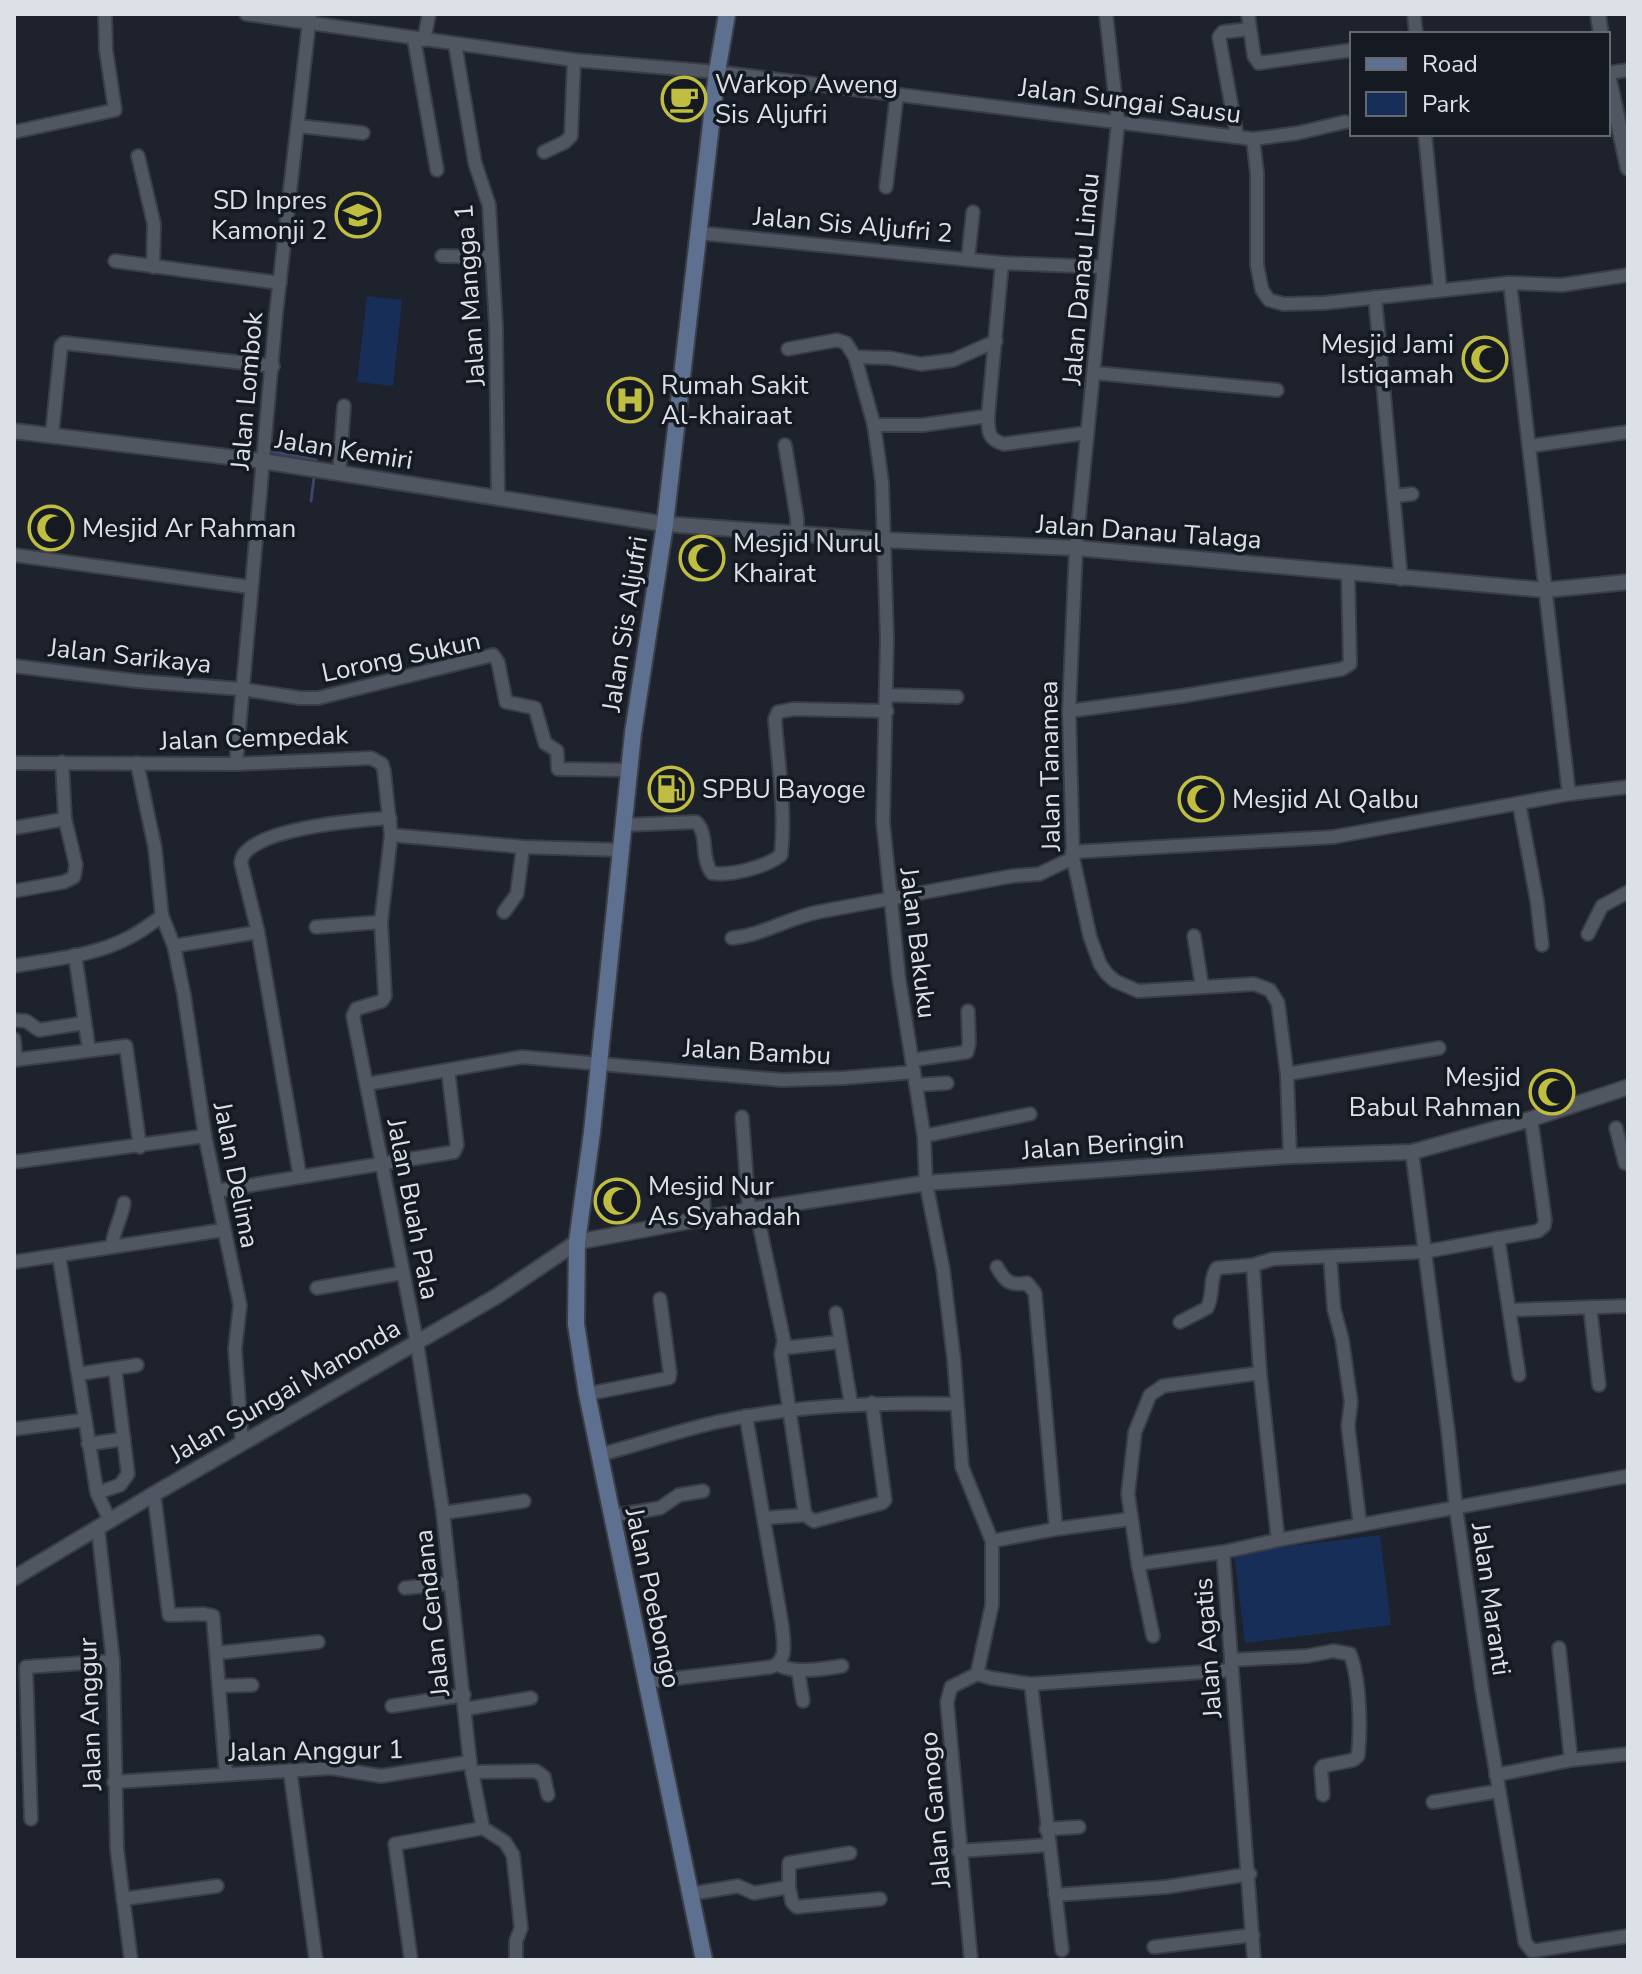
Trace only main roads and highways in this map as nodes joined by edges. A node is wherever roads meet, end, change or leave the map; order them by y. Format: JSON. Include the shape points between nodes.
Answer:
{"nodes":[{"id":1,"x":727,"y":14,"type":"edge"},
{"id":2,"x":577,"y":1242,"type":"joint"},
{"id":3,"x":704,"y":1960,"type":"edge"}],
"edges":[{"from":1,"to":2,"type":"main road","name":"Jalan Sis Aljufri","via":[[665,524],[633,733]]},
{"from":2,"to":3,"type":"main road","name":"Jalan Poebongo","via":[[576,1324],[587,1394]]}]}
